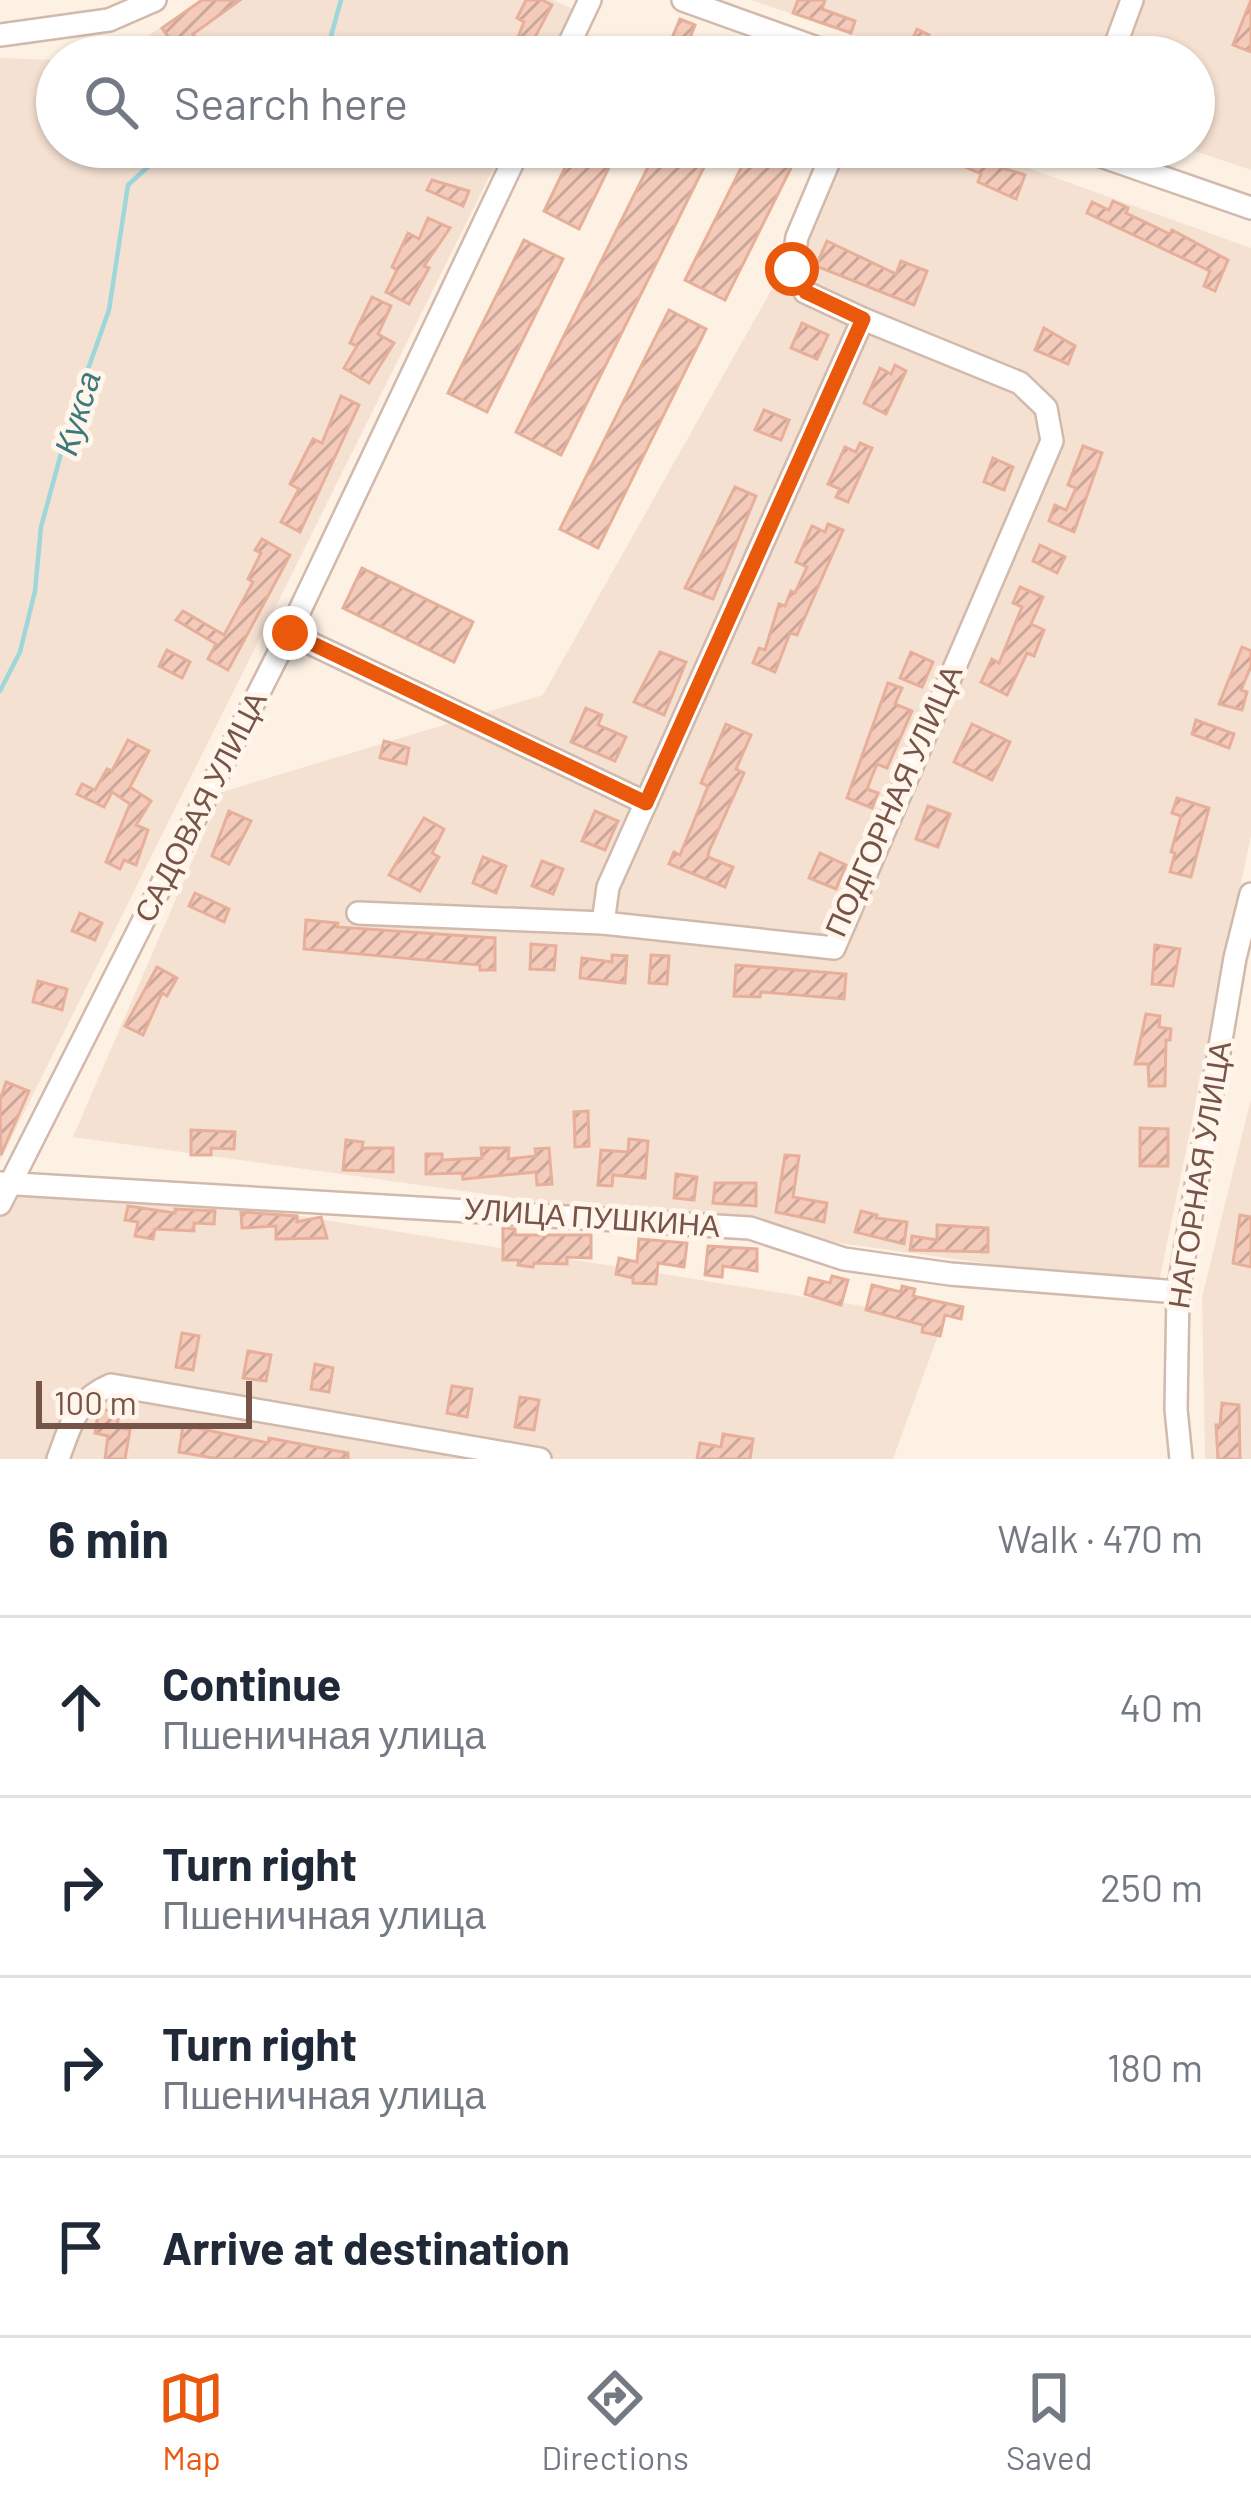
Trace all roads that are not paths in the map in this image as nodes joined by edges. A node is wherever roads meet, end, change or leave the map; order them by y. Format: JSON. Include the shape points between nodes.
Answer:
{"nodes":[{"id":1,"x":155,"y":0,"type":"edge"},
{"id":2,"x":590,"y":0,"type":"edge"},
{"id":3,"x":682,"y":0,"type":"edge"},
{"id":4,"x":1132,"y":0,"type":"edge"},
{"id":5,"x":0,"y":34,"type":"edge"},
{"id":6,"x":573,"y":36,"type":"edge"},
{"id":7,"x":783,"y":36,"type":"edge"},
{"id":8,"x":1119,"y":36,"type":"edge"},
{"id":9,"x":510,"y":168,"type":"edge"},
{"id":10,"x":827,"y":168,"type":"edge"},
{"id":11,"x":1137,"y":168,"type":"edge"},
{"id":12,"x":1251,"y":208,"type":"edge"},
{"id":13,"x":863,"y":319,"type":"junction"},
{"id":14,"x":290,"y":633,"type":"junction"},
{"id":15,"x":646,"y":803,"type":"junction"},
{"id":16,"x":1251,"y":894,"type":"edge"},
{"id":17,"x":358,"y":913,"type":"dead end"},
{"id":18,"x":603,"y":922,"type":"junction"},
{"id":19,"x":1243,"y":961,"type":"edge"},
{"id":20,"x":6,"y":1182,"type":"edge"},
{"id":21,"x":0,"y":1204,"type":"edge"},
{"id":22,"x":1178,"y":1292,"type":"junction"},
{"id":23,"x":58,"y":1459,"type":"edge"},
{"id":24,"x":540,"y":1459,"type":"edge"},
{"id":25,"x":1181,"y":1459,"type":"edge"}],
"edges":[{"from":1,"to":5,"type":"street","via":[[109,20]]},
{"from":2,"to":6,"type":"street"},
{"from":3,"to":7,"type":"street"},
{"from":4,"to":8,"type":"street"},
{"from":9,"to":14,"type":"street","name":"САДОВАЯ УЛИЦА"},
{"from":10,"to":13,"type":"street","via":[[796,237],[792,269],[806,292]]},
{"from":11,"to":12,"type":"street"},
{"from":13,"to":15,"type":"street"},
{"from":13,"to":18,"type":"street","name":"ПОДГОРНАЯ УЛИЦА","via":[[1020,382],[1046,408],[1052,441],[834,948]]},
{"from":14,"to":15,"type":"street"},
{"from":14,"to":20,"type":"street","name":"САДОВАЯ УЛИЦА"},
{"from":15,"to":18,"type":"street","via":[[608,886]]},
{"from":16,"to":19,"type":"street","name":"НАГОРНАЯ УЛИЦА"},
{"from":17,"to":18,"type":"street","name":"ПОДГОРНАЯ УЛИЦА"},
{"from":19,"to":22,"type":"street","name":"НАГОРНАЯ УЛИЦА"},
{"from":20,"to":21,"type":"street","name":"САДОВАЯ УЛИЦА"},
{"from":20,"to":22,"type":"street","name":"УЛИЦА ПУШКИНА","via":[[750,1228],[865,1262]]},
{"from":22,"to":25,"type":"street","name":"НАГОРНАЯ УЛИЦА"},
{"from":23,"to":24,"type":"street","via":[[90,1394],[111,1385]]}]}
